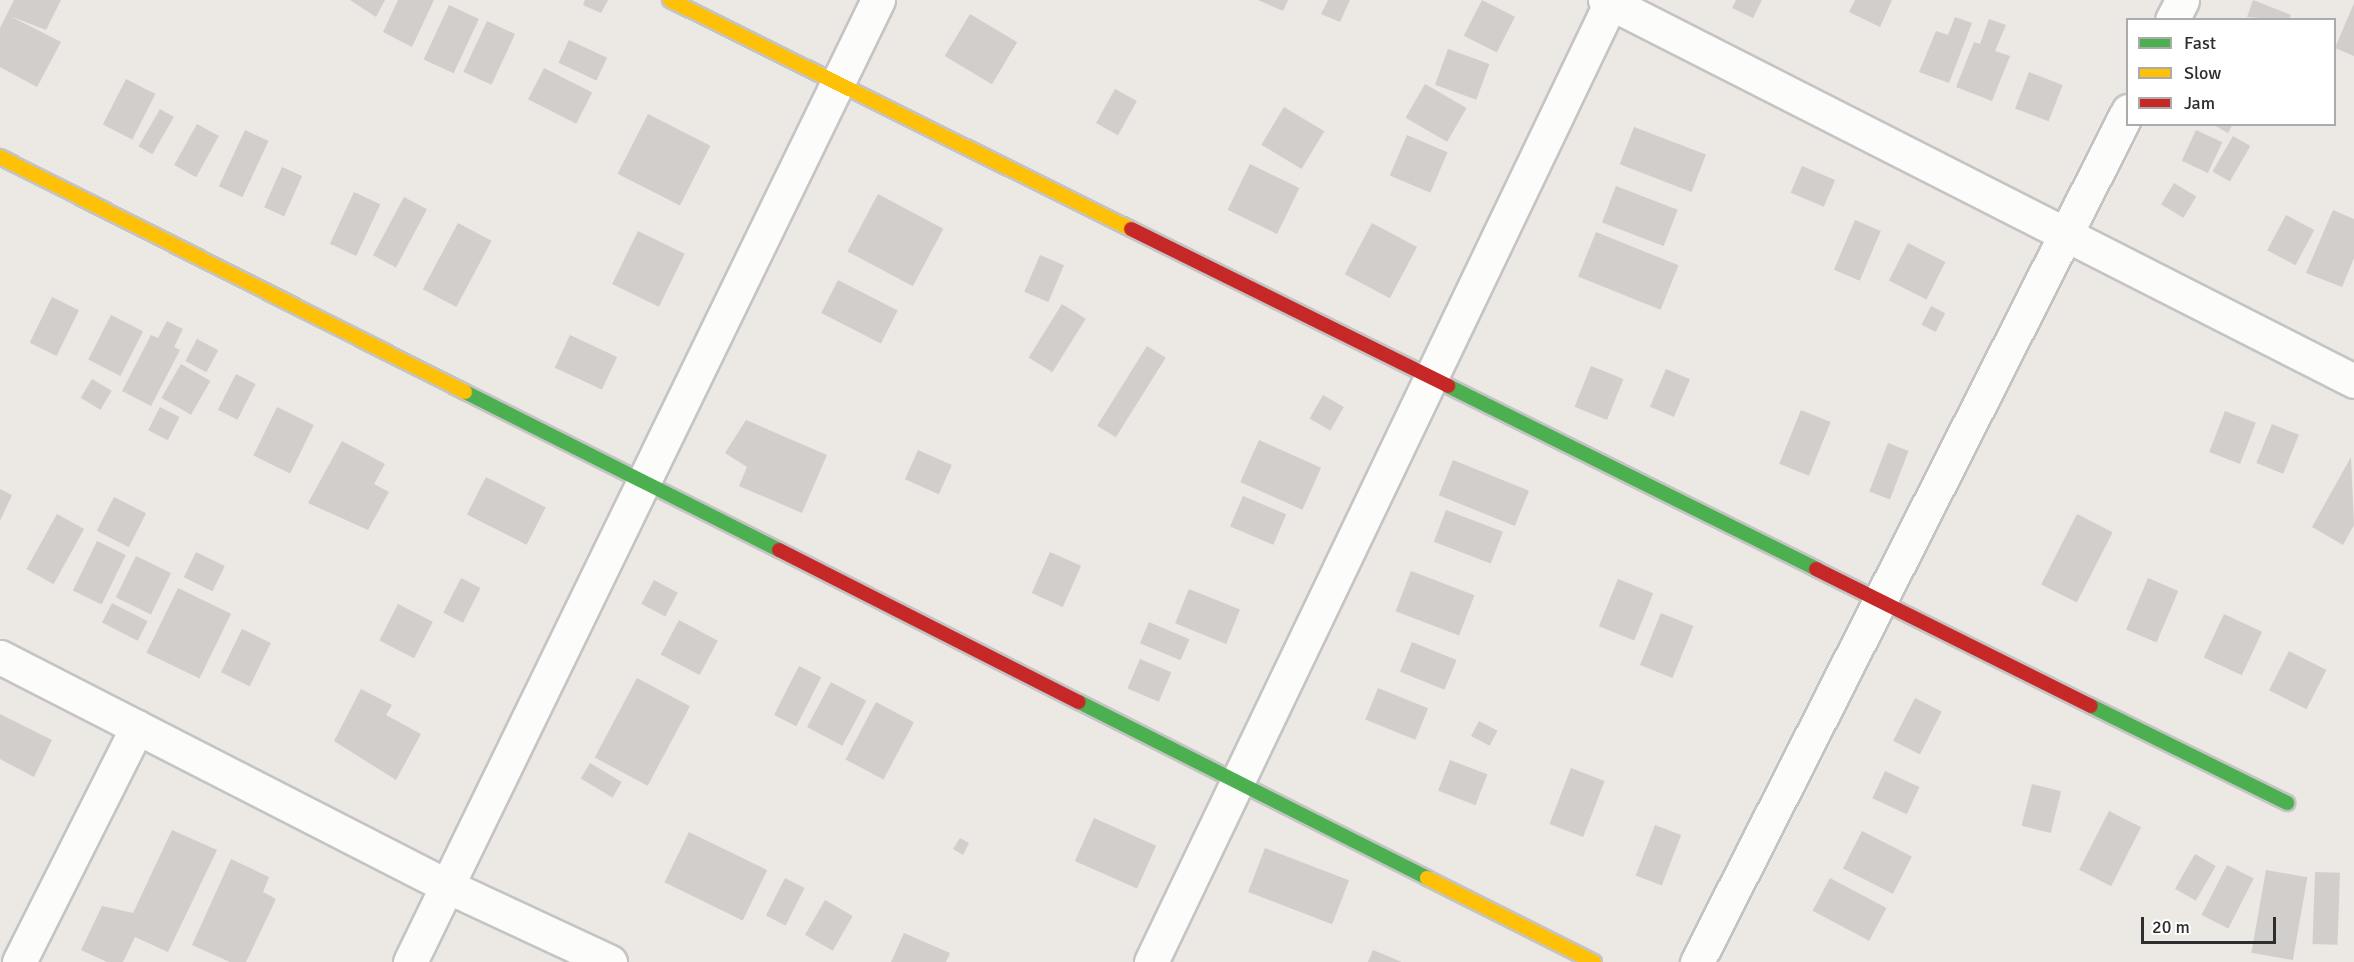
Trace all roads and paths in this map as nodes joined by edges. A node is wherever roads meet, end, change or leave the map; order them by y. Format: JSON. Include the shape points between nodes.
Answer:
{"nodes":[{"id":1,"x":670,"y":0,"type":"edge"},
{"id":2,"x":878,"y":0,"type":"edge"},
{"id":3,"x":2182,"y":0,"type":"edge"},
{"id":4,"x":1609,"y":1,"type":"edge"},
{"id":5,"x":2173,"y":18,"type":"edge"},
{"id":6,"x":837,"y":83,"type":"junction"},
{"id":7,"x":2126,"y":113,"type":"edge"},
{"id":8,"x":0,"y":157,"type":"edge"},
{"id":9,"x":2066,"y":234,"type":"junction"},
{"id":10,"x":1431,"y":378,"type":"junction"},
{"id":11,"x":2354,"y":381,"type":"edge"},
{"id":12,"x":644,"y":482,"type":"junction"},
{"id":13,"x":1880,"y":601,"type":"junction"},
{"id":14,"x":0,"y":657,"type":"edge"},
{"id":15,"x":137,"y":727,"type":"junction"},
{"id":16,"x":1237,"y":782,"type":"junction"},
{"id":17,"x":2287,"y":803,"type":"dead end"},
{"id":18,"x":447,"y":886,"type":"junction"},
{"id":19,"x":20,"y":962,"type":"edge"},
{"id":20,"x":410,"y":962,"type":"edge"},
{"id":21,"x":610,"y":962,"type":"edge"},
{"id":22,"x":1151,"y":962,"type":"edge"},
{"id":23,"x":1594,"y":962,"type":"edge"},
{"id":24,"x":1697,"y":962,"type":"edge"}],
"edges":[{"from":1,"to":6,"type":"street"},
{"from":2,"to":6,"type":"street"},
{"from":3,"to":5,"type":"street"},
{"from":4,"to":9,"type":"street"},
{"from":4,"to":10,"type":"street"},
{"from":6,"to":10,"type":"street"},
{"from":6,"to":12,"type":"street"},
{"from":7,"to":9,"type":"street"},
{"from":8,"to":12,"type":"street"},
{"from":9,"to":11,"type":"street"},
{"from":9,"to":13,"type":"street"},
{"from":10,"to":13,"type":"street"},
{"from":10,"to":16,"type":"street"},
{"from":12,"to":16,"type":"street"},
{"from":12,"to":18,"type":"street"},
{"from":13,"to":17,"type":"street"},
{"from":13,"to":24,"type":"street"},
{"from":14,"to":15,"type":"street"},
{"from":15,"to":18,"type":"street"},
{"from":15,"to":19,"type":"street"},
{"from":16,"to":22,"type":"street"},
{"from":16,"to":23,"type":"street"},
{"from":18,"to":20,"type":"street"},
{"from":18,"to":21,"type":"street"}]}
